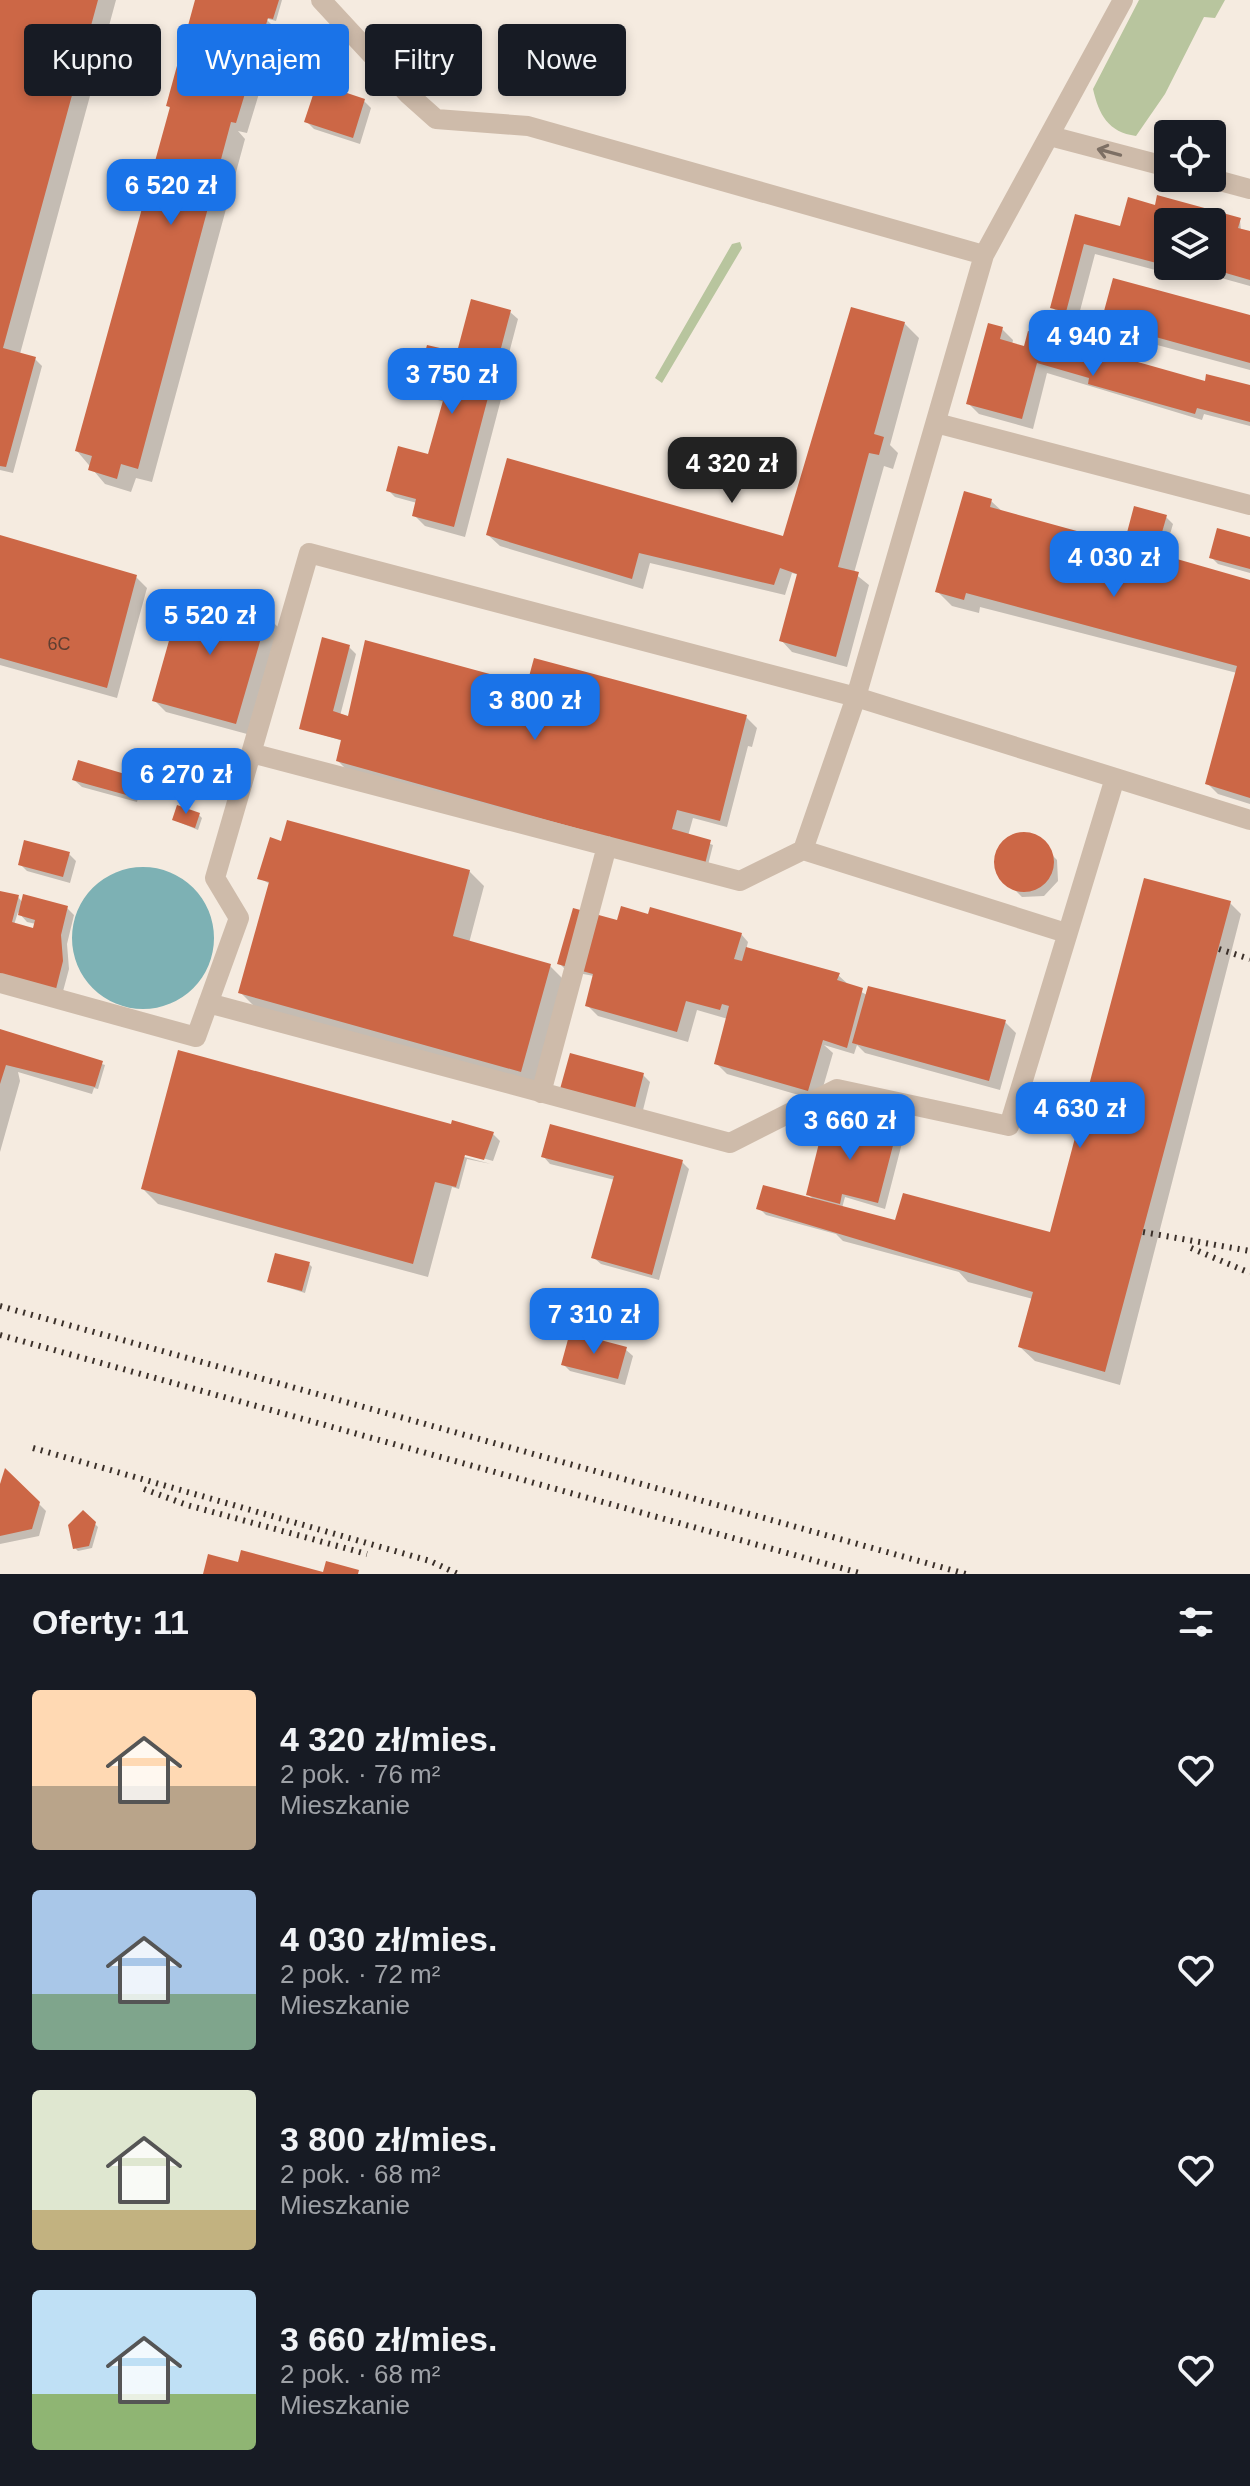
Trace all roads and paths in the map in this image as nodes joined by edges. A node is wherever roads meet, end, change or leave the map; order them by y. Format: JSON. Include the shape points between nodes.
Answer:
{"nodes":[{"id":1,"x":321,"y":0,"type":"edge"},
{"id":2,"x":1123,"y":0,"type":"edge"},
{"id":3,"x":1050,"y":136,"type":"junction"},
{"id":4,"x":1154,"y":163,"type":"edge"},
{"id":5,"x":1226,"y":183,"type":"edge"},
{"id":6,"x":1250,"y":189,"type":"edge"},
{"id":7,"x":984,"y":255,"type":"junction"},
{"id":8,"x":936,"y":423,"type":"junction"},
{"id":9,"x":1250,"y":505,"type":"edge"},
{"id":10,"x":856,"y":697,"type":"junction"},
{"id":11,"x":251,"y":753,"type":"junction"},
{"id":12,"x":1115,"y":778,"type":"junction"},
{"id":13,"x":1250,"y":820,"type":"edge"},
{"id":14,"x":607,"y":846,"type":"junction"},
{"id":15,"x":803,"y":850,"type":"junction"},
{"id":16,"x":1066,"y":933,"type":"junction"},
{"id":17,"x":0,"y":983,"type":"edge"},
{"id":18,"x":208,"y":1003,"type":"junction"},
{"id":19,"x":541,"y":1093,"type":"junction"}],
"edges":[{"from":1,"to":7,"type":"street","via":[[436,119],[528,126]]},
{"from":2,"to":3,"type":"street"},
{"from":4,"to":3,"type":"street","one_way":true},
{"from":3,"to":7,"type":"street"},
{"from":5,"to":6,"type":"street"},
{"from":7,"to":8,"type":"street"},
{"from":8,"to":9,"type":"street"},
{"from":8,"to":10,"type":"street"},
{"from":10,"to":11,"type":"street","via":[[309,553]]},
{"from":10,"to":12,"type":"street"},
{"from":10,"to":15,"type":"street"},
{"from":11,"to":14,"type":"street"},
{"from":11,"to":18,"type":"street","via":[[215,878],[239,918]]},
{"from":12,"to":13,"type":"street"},
{"from":12,"to":16,"type":"street"},
{"from":14,"to":15,"type":"street","via":[[740,881]]},
{"from":14,"to":19,"type":"street"},
{"from":15,"to":16,"type":"street"},
{"from":16,"to":19,"type":"street","via":[[1009,1126],[837,1089],[730,1143]]},
{"from":17,"to":18,"type":"street","via":[[196,1037]]},
{"from":18,"to":19,"type":"street"}]}
